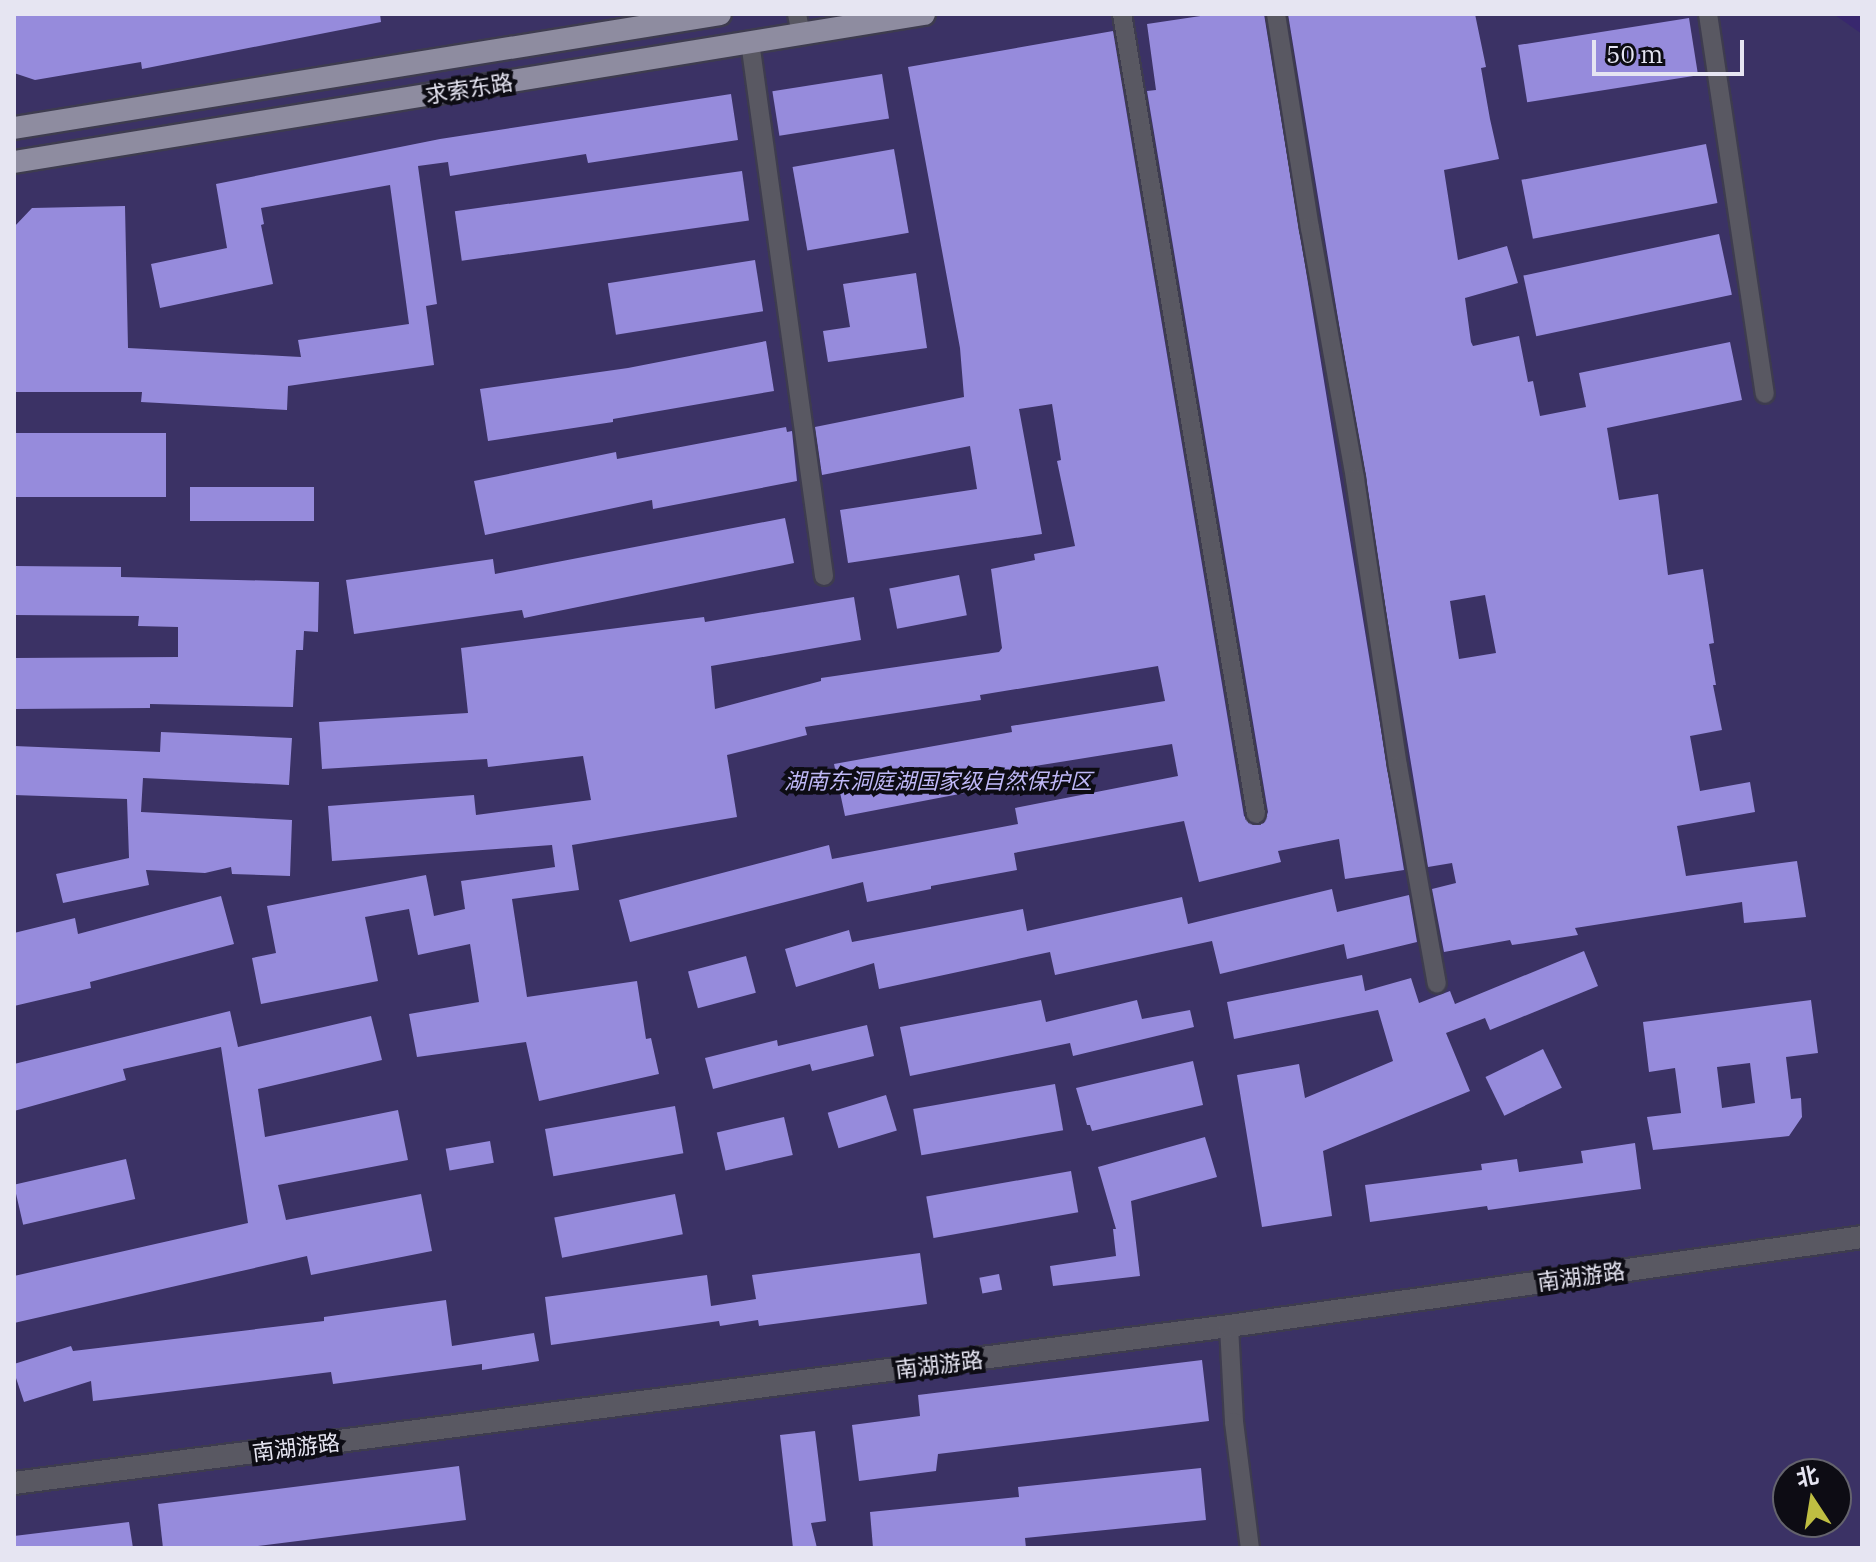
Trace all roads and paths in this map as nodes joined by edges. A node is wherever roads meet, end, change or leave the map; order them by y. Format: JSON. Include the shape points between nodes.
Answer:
{"nodes":[{"id":1,"x":720,"y":14,"type":"edge"},
{"id":2,"x":924,"y":14,"type":"edge"},
{"id":3,"x":1122,"y":14,"type":"edge"},
{"id":4,"x":1276,"y":14,"type":"edge"},
{"id":5,"x":1708,"y":14,"type":"edge"},
{"id":6,"x":799,"y":24,"type":"edge"},
{"id":7,"x":750,"y":42,"type":"junction"},
{"id":8,"x":14,"y":128,"type":"edge"},
{"id":9,"x":14,"y":162,"type":"edge"},
{"id":10,"x":1765,"y":394,"type":"dead end"},
{"id":11,"x":824,"y":576,"type":"dead end"},
{"id":12,"x":1256,"y":814,"type":"dead end"},
{"id":13,"x":1437,"y":984,"type":"dead end"},
{"id":14,"x":1862,"y":1237,"type":"edge"},
{"id":15,"x":1229,"y":1326,"type":"junction"},
{"id":16,"x":14,"y":1483,"type":"edge"},
{"id":17,"x":1250,"y":1548,"type":"edge"}],
"edges":[{"from":1,"to":8,"type":"main road","name":"求索东路"},
{"from":2,"to":6,"type":"main road","name":"求索东路"},
{"from":3,"to":12,"type":"street"},
{"from":4,"to":13,"type":"street"},
{"from":5,"to":10,"type":"street"},
{"from":6,"to":7,"type":"main road","name":"求索东路"},
{"from":7,"to":9,"type":"main road","name":"求索东路"},
{"from":7,"to":11,"type":"street"},
{"from":14,"to":15,"type":"street","name":"南湖游路"},
{"from":15,"to":16,"type":"street","name":"南湖游路"},
{"from":15,"to":17,"type":"street","via":[[1234,1422]]}]}
